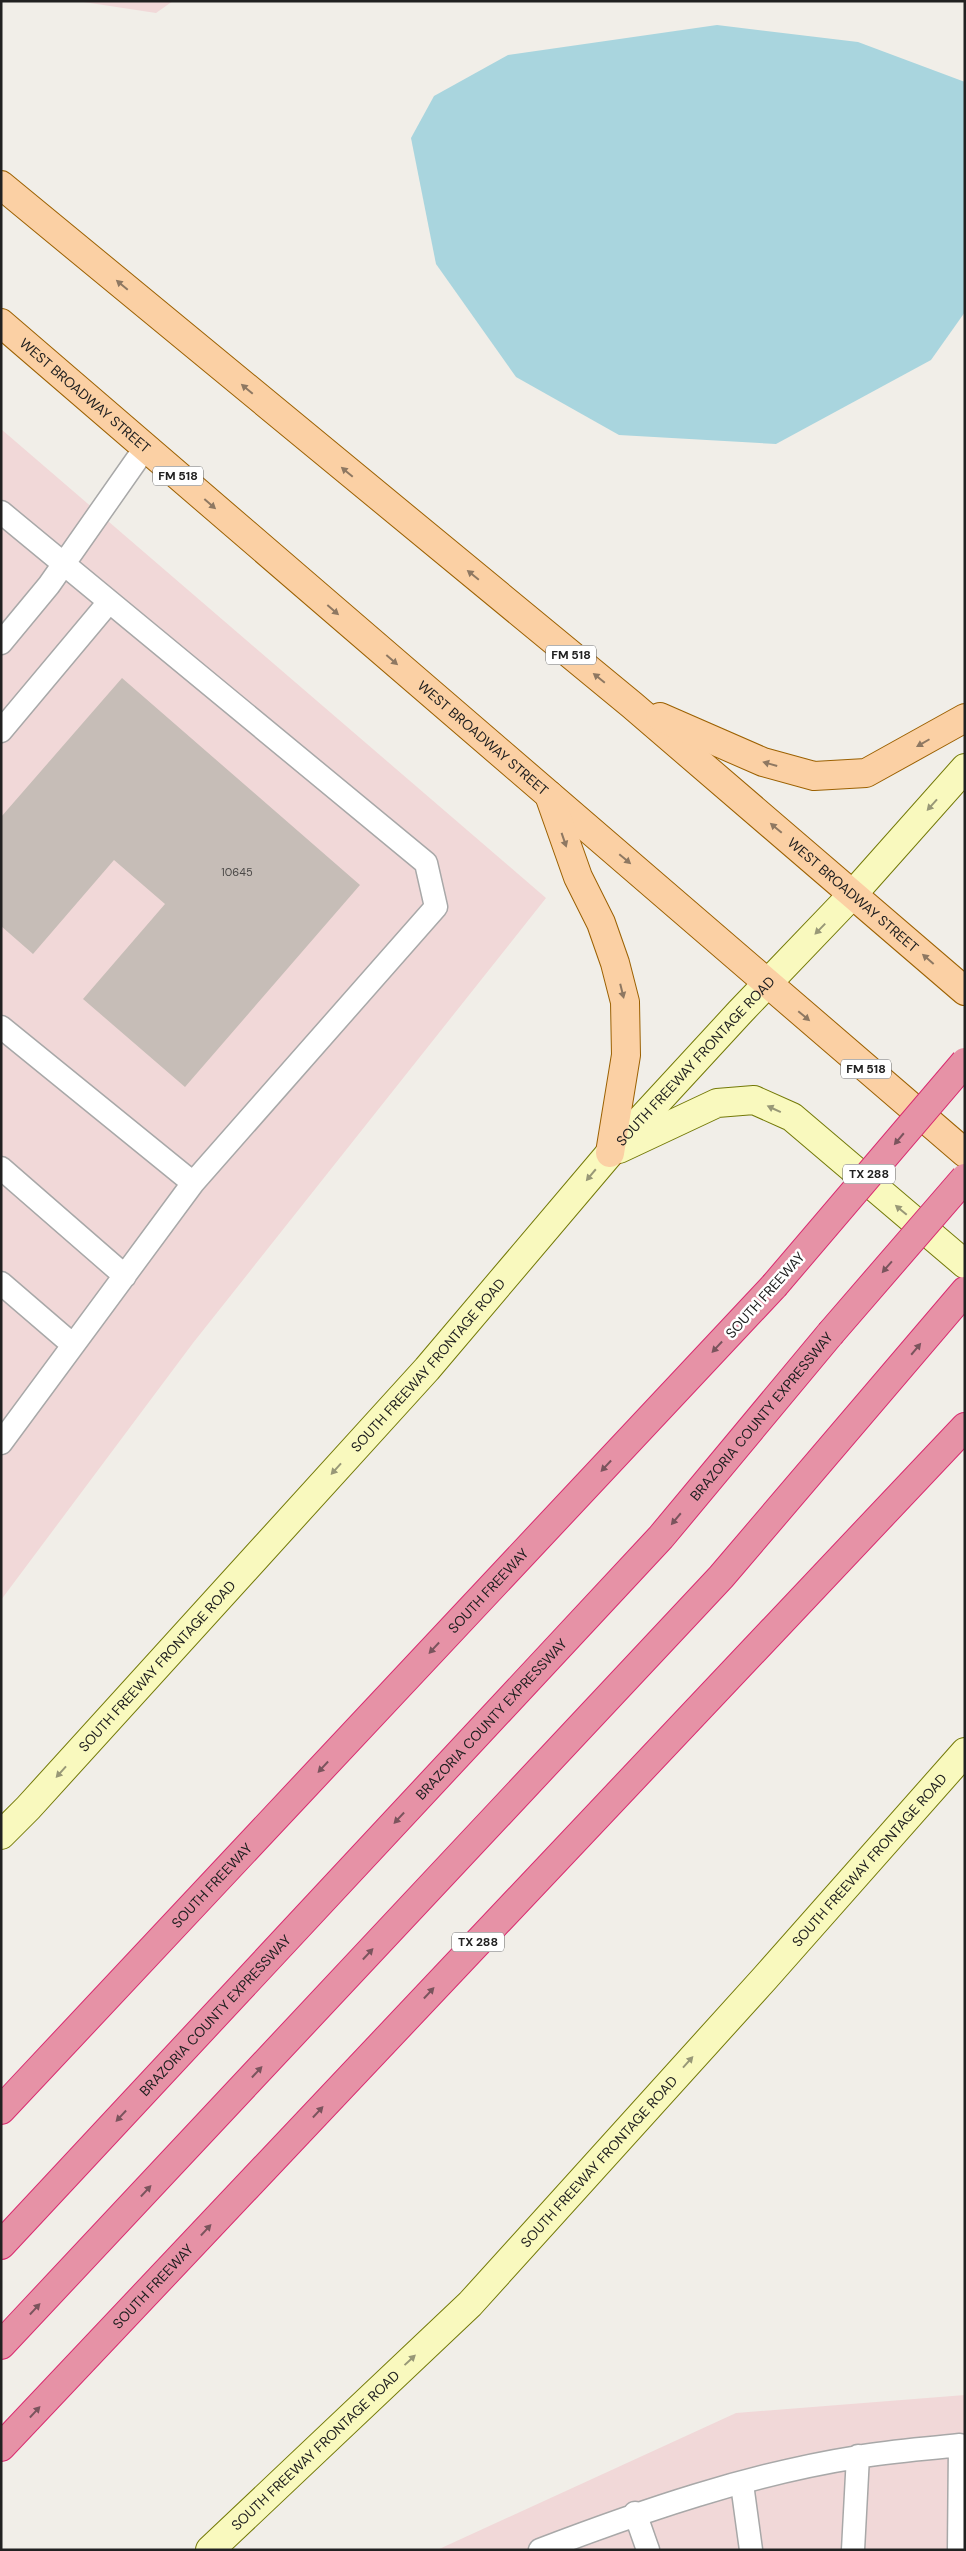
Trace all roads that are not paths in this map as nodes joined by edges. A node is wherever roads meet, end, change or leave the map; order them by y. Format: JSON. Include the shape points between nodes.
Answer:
{"nodes":[{"id":1,"x":1,"y":185,"type":"edge"},
{"id":2,"x":1,"y":323,"type":"edge"},
{"id":3,"x":145,"y":448,"type":"junction"},
{"id":4,"x":1,"y":512,"type":"edge"},
{"id":5,"x":62,"y":564,"type":"junction"},
{"id":6,"x":109,"y":602,"type":"junction"},
{"id":7,"x":1,"y":643,"type":"edge"},
{"id":8,"x":632,"y":705,"type":"junction"},
{"id":9,"x":965,"y":718,"type":"edge"},
{"id":10,"x":1,"y":730,"type":"edge"},
{"id":11,"x":965,"y":768,"type":"edge"},
{"id":12,"x":548,"y":794,"type":"junction"},
{"id":13,"x":853,"y":894,"type":"junction"},
{"id":14,"x":767,"y":984,"type":"junction"},
{"id":15,"x":965,"y":991,"type":"edge"},
{"id":16,"x":1,"y":1027,"type":"edge"},
{"id":17,"x":965,"y":1062,"type":"edge"},
{"id":18,"x":610,"y":1153,"type":"junction"},
{"id":19,"x":965,"y":1153,"type":"edge"},
{"id":20,"x":1,"y":1168,"type":"edge"},
{"id":21,"x":965,"y":1178,"type":"edge"},
{"id":22,"x":193,"y":1183,"type":"junction"},
{"id":23,"x":965,"y":1264,"type":"edge"},
{"id":24,"x":125,"y":1276,"type":"junction"},
{"id":25,"x":1,"y":1283,"type":"edge"},
{"id":26,"x":965,"y":1291,"type":"edge"},
{"id":27,"x":73,"y":1346,"type":"junction"},
{"id":28,"x":960,"y":1433,"type":"edge"},
{"id":29,"x":1,"y":1443,"type":"edge"},
{"id":30,"x":965,"y":1752,"type":"edge"},
{"id":31,"x":1,"y":1835,"type":"edge"},
{"id":32,"x":1,"y":2110,"type":"edge"},
{"id":33,"x":1,"y":2245,"type":"edge"},
{"id":34,"x":1,"y":2345,"type":"edge"},
{"id":35,"x":962,"y":2445,"type":"edge"},
{"id":36,"x":1,"y":2447,"type":"edge"},
{"id":37,"x":858,"y":2456,"type":"junction"},
{"id":38,"x":742,"y":2484,"type":"junction"},
{"id":39,"x":636,"y":2513,"type":"junction"},
{"id":40,"x":210,"y":2550,"type":"edge"},
{"id":41,"x":540,"y":2550,"type":"edge"},
{"id":42,"x":648,"y":2550,"type":"edge"},
{"id":43,"x":751,"y":2550,"type":"edge"},
{"id":44,"x":853,"y":2550,"type":"edge"},
{"id":45,"x":959,"y":2550,"type":"edge"}],
"edges":[{"from":8,"to":1,"type":"main road","name":"WEST BROADWAY STREET","number":"FM 518","one_way":true},
{"from":2,"to":3,"type":"main road","name":"WEST BROADWAY STREET","number":"FM 518"},
{"from":3,"to":5,"type":"lane"},
{"from":3,"to":12,"type":"main road","name":"WEST BROADWAY STREET","number":"FM 518","one_way":true},
{"from":4,"to":5,"type":"lane"},
{"from":5,"to":6,"type":"lane"},
{"from":5,"to":7,"type":"lane","via":[[49,585]]},
{"from":6,"to":10,"type":"lane"},
{"from":6,"to":22,"type":"lane","via":[[426,863],[436,907]]},
{"from":9,"to":8,"type":"main road","one_way":true,"via":[[866,773],[814,776],[763,762]]},
{"from":13,"to":8,"type":"main road","name":"WEST BROADWAY STREET","number":"FM 518","one_way":true},
{"from":11,"to":13,"type":"main road","name":"SOUTH FREEWAY FRONTAGE ROAD","one_way":true},
{"from":12,"to":14,"type":"main road","name":"WEST BROADWAY STREET","number":"FM 518","one_way":true},
{"from":12,"to":18,"type":"main road","one_way":true,"via":[[578,877],[601,923],[625,1002],[626,1055]]},
{"from":13,"to":14,"type":"main road","name":"SOUTH FREEWAY FRONTAGE ROAD","one_way":true},
{"from":15,"to":13,"type":"main road","name":"WEST BROADWAY STREET","number":"FM 518","one_way":true},
{"from":14,"to":18,"type":"main road","name":"SOUTH FREEWAY FRONTAGE ROAD"},
{"from":14,"to":19,"type":"main road","name":"WEST BROADWAY STREET","number":"FM 518","one_way":true},
{"from":16,"to":22,"type":"lane"},
{"from":17,"to":32,"type":"highway","name":"SOUTH FREEWAY","number":"TX 288","one_way":true,"bridge":true,"via":[[774,1286]]},
{"from":23,"to":18,"type":"main road","one_way":true,"via":[[792,1117],[754,1100],[716,1104]]},
{"from":18,"to":31,"type":"main road","name":"SOUTH FREEWAY FRONTAGE ROAD","one_way":true,"via":[[427,1369]]},
{"from":20,"to":24,"type":"lane"},
{"from":21,"to":33,"type":"highway","name":"BRAZORIA COUNTY EXPRESSWAY","one_way":true,"bridge":true,"via":[[661,1537]]},
{"from":22,"to":24,"type":"lane"},
{"from":24,"to":27,"type":"lane"},
{"from":25,"to":27,"type":"lane"},
{"from":34,"to":26,"type":"highway","one_way":true,"via":[[721,1577]]},
{"from":27,"to":29,"type":"lane"},
{"from":36,"to":28,"type":"highway","name":"SOUTH FREEWAY","number":"TX 288","one_way":true},
{"from":40,"to":30,"type":"main road","name":"SOUTH FREEWAY FRONTAGE ROAD","one_way":true,"via":[[470,2304]]},
{"from":35,"to":37,"type":"lane"},
{"from":35,"to":45,"type":"lane"},
{"from":37,"to":38,"type":"lane"},
{"from":37,"to":44,"type":"lane"},
{"from":38,"to":39,"type":"lane"},
{"from":38,"to":43,"type":"lane"},
{"from":39,"to":41,"type":"lane"},
{"from":39,"to":42,"type":"lane"}]}
